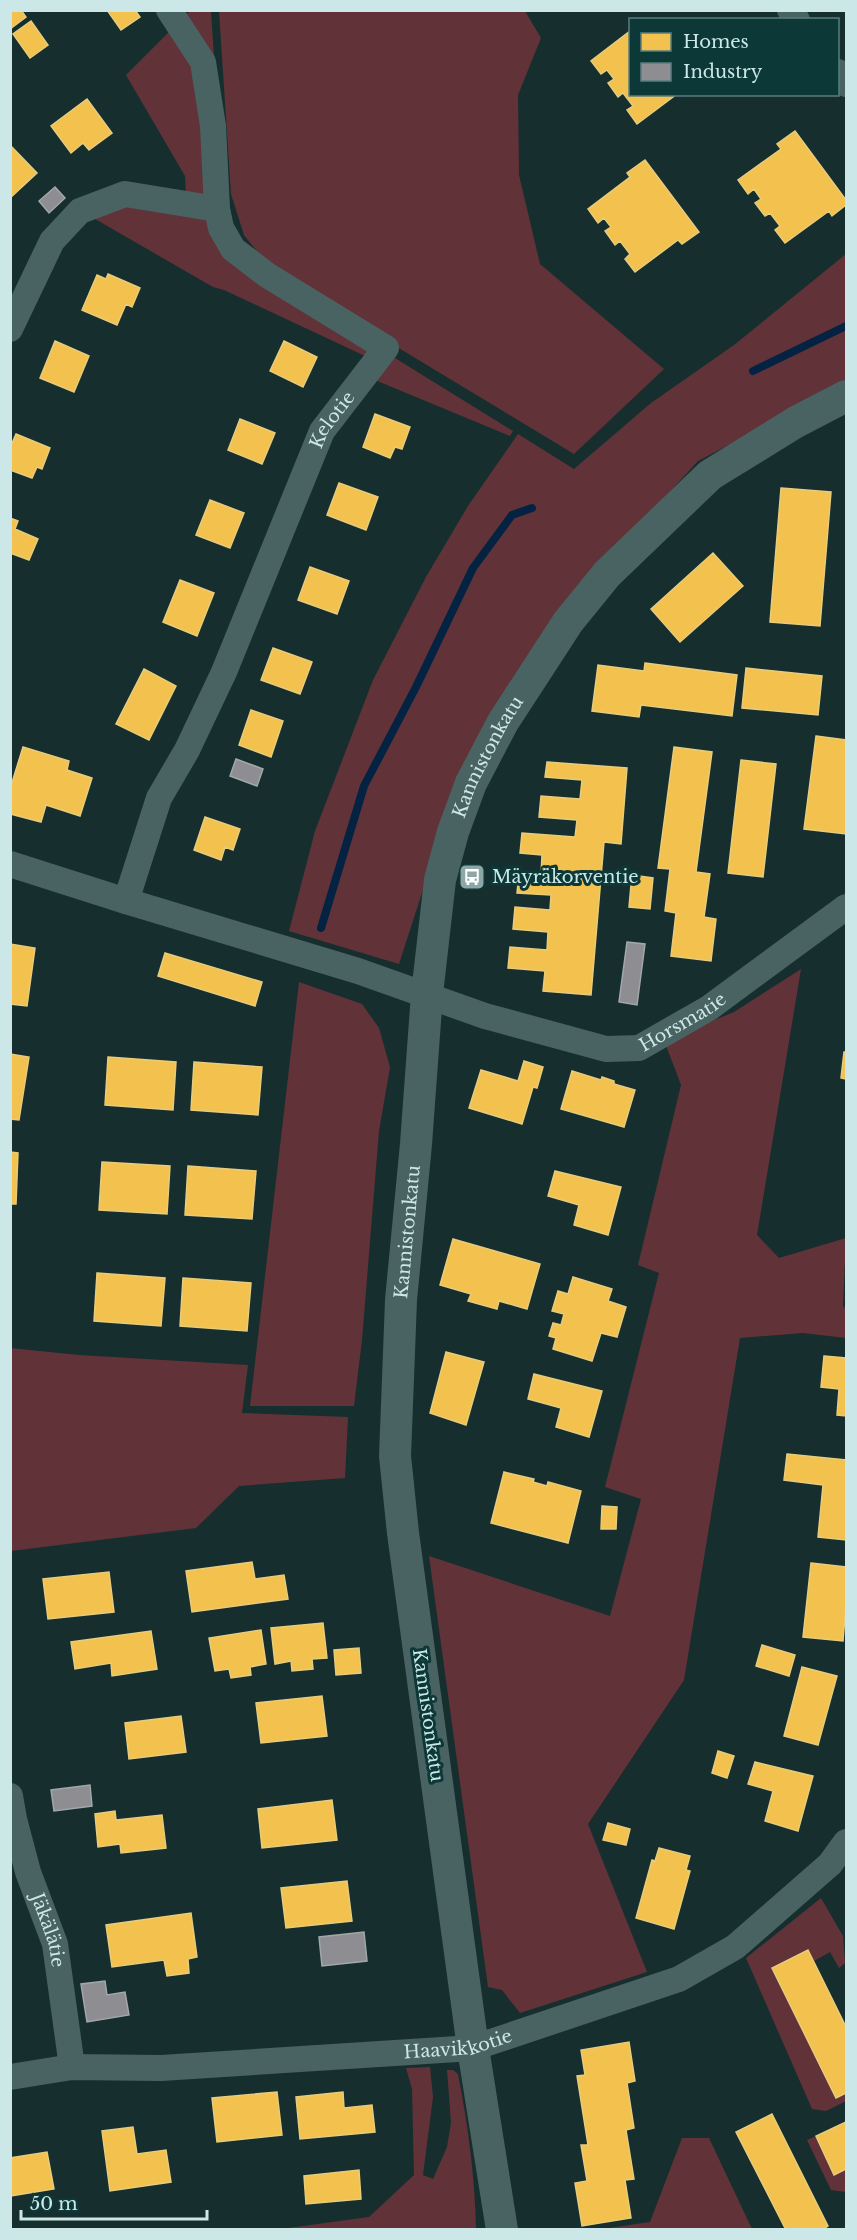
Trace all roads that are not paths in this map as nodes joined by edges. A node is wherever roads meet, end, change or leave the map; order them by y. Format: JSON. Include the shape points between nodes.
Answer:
{"nodes":[{"id":1,"x":169,"y":10,"type":"edge"},
{"id":2,"x":217,"y":209,"type":"junction"},
{"id":3,"x":10,"y":329,"type":"edge"},
{"id":4,"x":846,"y":396,"type":"edge"},
{"id":5,"x":10,"y":864,"type":"edge"},
{"id":6,"x":126,"y":901,"type":"junction"},
{"id":7,"x":846,"y":908,"type":"edge"},
{"id":8,"x":427,"y":994,"type":"junction"},
{"id":9,"x":10,"y":1796,"type":"edge"},
{"id":10,"x":846,"y":1842,"type":"edge"},
{"id":11,"x":473,"y":2048,"type":"junction"},
{"id":12,"x":72,"y":2067,"type":"junction"},
{"id":13,"x":10,"y":2077,"type":"edge"},
{"id":14,"x":502,"y":2229,"type":"edge"}],
"edges":[{"from":1,"to":2,"type":"street","name":"Kelotie","via":[[203,62],[213,126]]},
{"from":2,"to":3,"type":"street","via":[[124,194],[80,211],[52,241]]},
{"from":2,"to":6,"type":"street","name":"Kelotie","via":[[221,228],[233,249],[267,275],[386,348],[322,430],[224,672],[159,798]]},
{"from":4,"to":8,"type":"street","name":"Kannistonkatu","via":[[795,422],[710,475],[607,574],[568,622],[503,722],[471,783],[440,880]]},
{"from":5,"to":6,"type":"street"},
{"from":6,"to":8,"type":"street"},
{"from":7,"to":8,"type":"street","name":"Horsmatie","via":[[709,1008],[639,1048],[606,1049],[485,1016]]},
{"from":8,"to":11,"type":"street","name":"Kannistonkatu","via":[[401,1300],[395,1456]]},
{"from":9,"to":12,"type":"street","name":"Jäkälätie","via":[[28,1872],[55,1944]]},
{"from":10,"to":11,"type":"street","name":"Haavikkotie","via":[[830,1864],[735,1947],[679,1979]]},
{"from":11,"to":12,"type":"street","name":"Haavikkotie","via":[[161,2068]]},
{"from":11,"to":14,"type":"street","name":"Kannistonkatu"},
{"from":12,"to":13,"type":"street","name":"Haavikkotie"}]}
